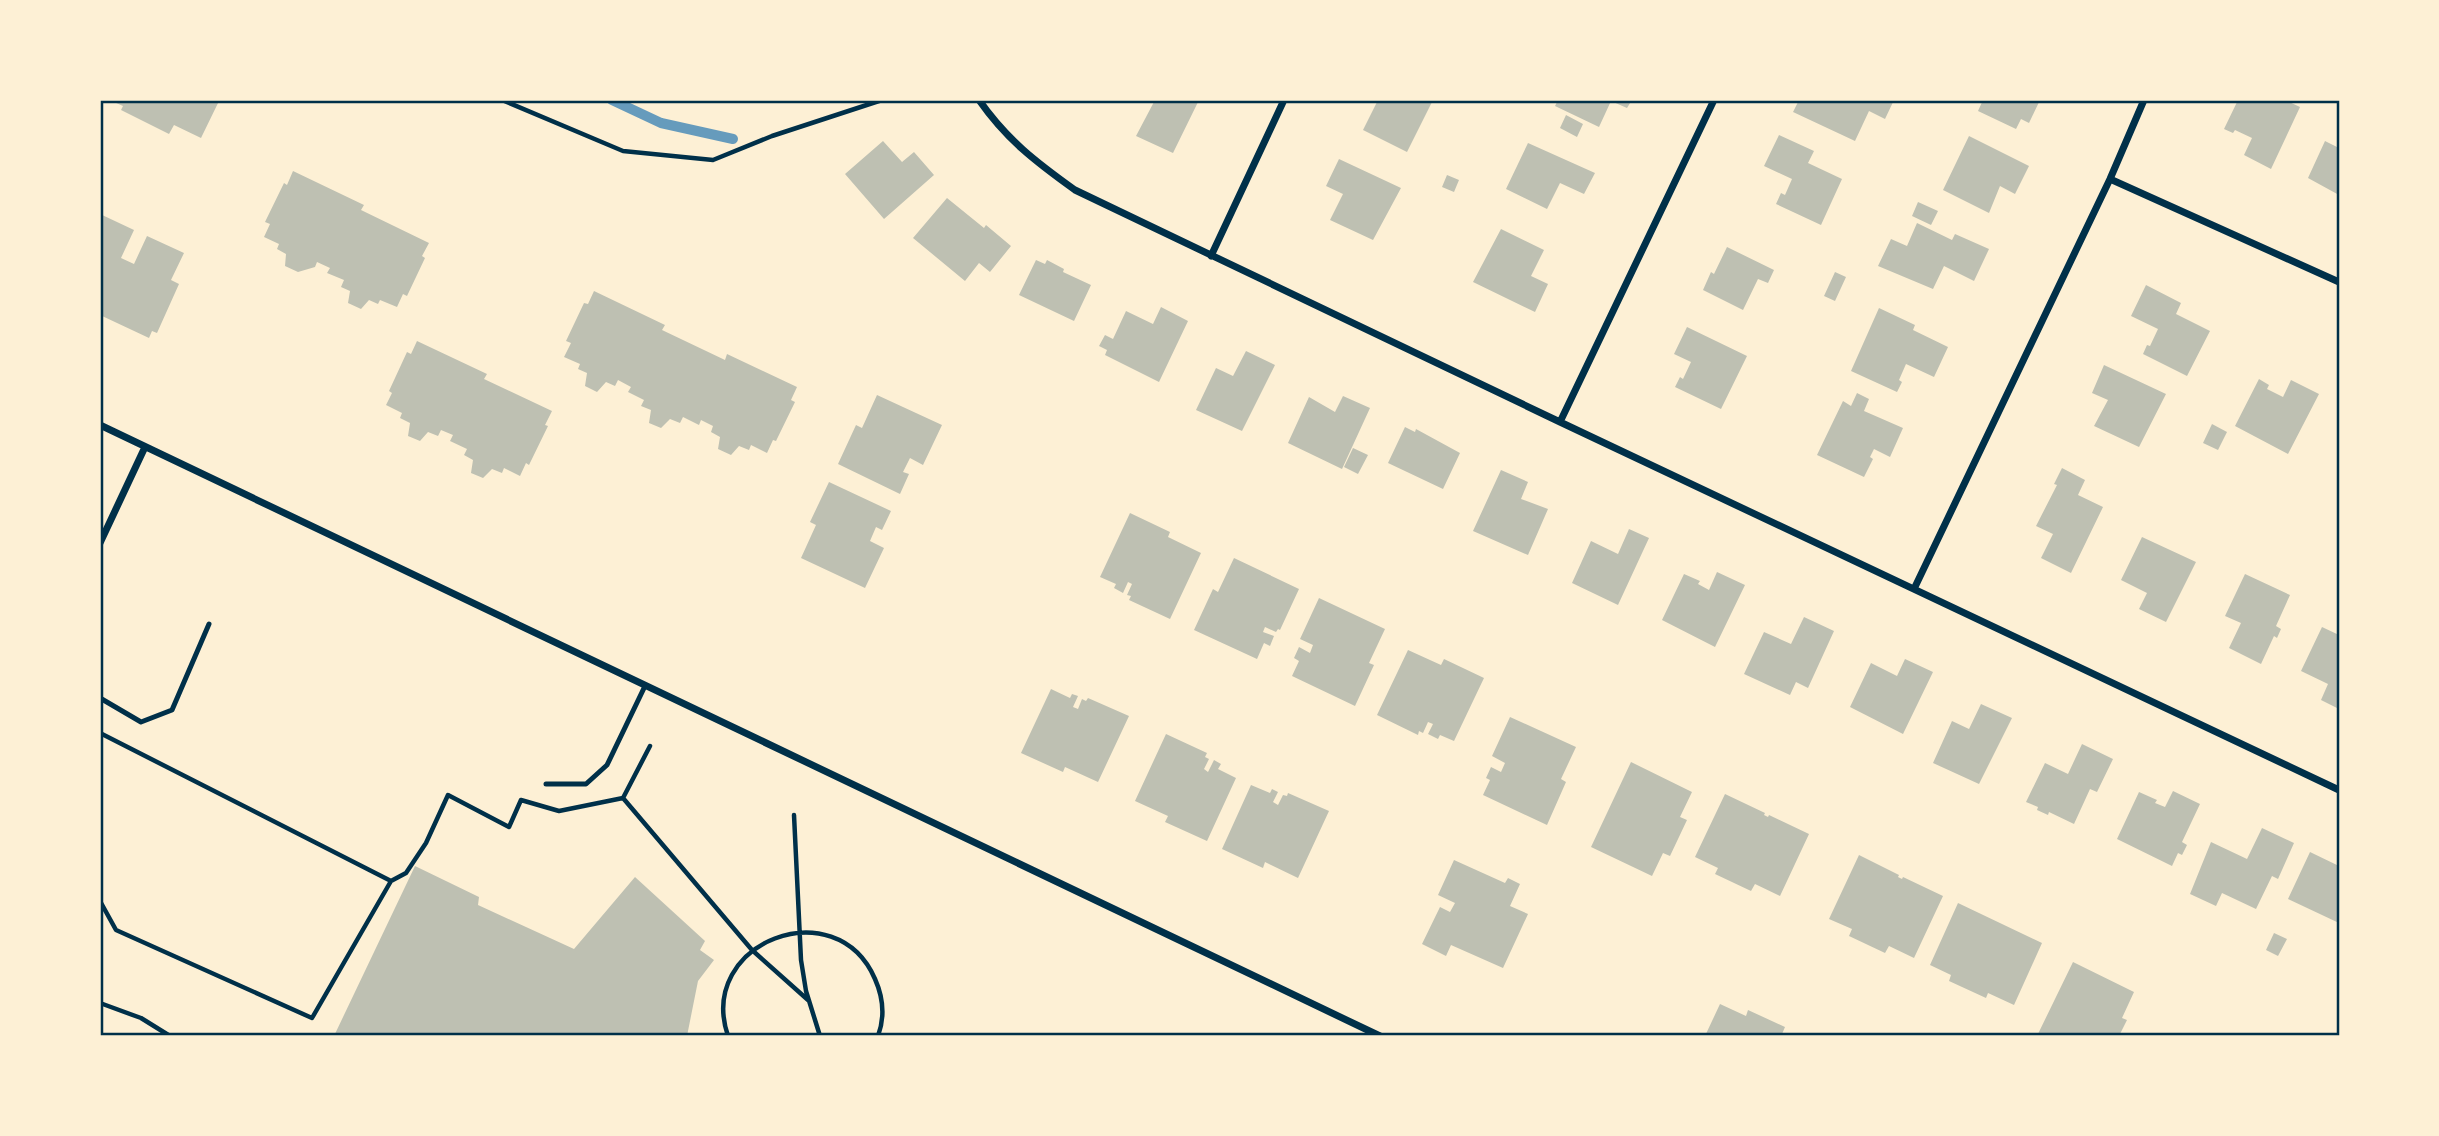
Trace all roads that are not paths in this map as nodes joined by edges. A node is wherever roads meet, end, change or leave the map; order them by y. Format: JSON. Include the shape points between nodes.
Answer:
{"nodes":[{"id":1,"x":979,"y":100,"type":"edge"},
{"id":2,"x":1284,"y":100,"type":"edge"},
{"id":3,"x":1714,"y":100,"type":"edge"},
{"id":4,"x":2144,"y":100,"type":"edge"},
{"id":5,"x":2110,"y":178,"type":"junction"},
{"id":6,"x":1211,"y":256,"type":"junction"},
{"id":7,"x":2339,"y":282,"type":"edge"},
{"id":8,"x":1560,"y":422,"type":"junction"},
{"id":9,"x":100,"y":425,"type":"edge"},
{"id":10,"x":145,"y":447,"type":"junction"},
{"id":11,"x":100,"y":543,"type":"edge"},
{"id":12,"x":1914,"y":589,"type":"junction"},
{"id":13,"x":209,"y":624,"type":"dead end"},
{"id":14,"x":645,"y":686,"type":"junction"},
{"id":15,"x":100,"y":698,"type":"edge"},
{"id":16,"x":547,"y":784,"type":"dead end"},
{"id":17,"x":2339,"y":790,"type":"edge"},
{"id":18,"x":1380,"y":1036,"type":"edge"}],
"edges":[{"from":1,"to":6,"type":"street","via":[[1023,152],[1075,190]]},
{"from":2,"to":6,"type":"street"},
{"from":3,"to":8,"type":"street"},
{"from":4,"to":5,"type":"street"},
{"from":5,"to":7,"type":"street"},
{"from":5,"to":12,"type":"street"},
{"from":6,"to":8,"type":"street"},
{"from":8,"to":12,"type":"street"},
{"from":9,"to":10,"type":"street"},
{"from":10,"to":11,"type":"street"},
{"from":10,"to":14,"type":"street"},
{"from":12,"to":17,"type":"street"},
{"from":13,"to":15,"type":"lane","via":[[172,710],[141,722]]},
{"from":14,"to":16,"type":"lane","via":[[607,765],[586,784]]},
{"from":14,"to":18,"type":"street"}]}
